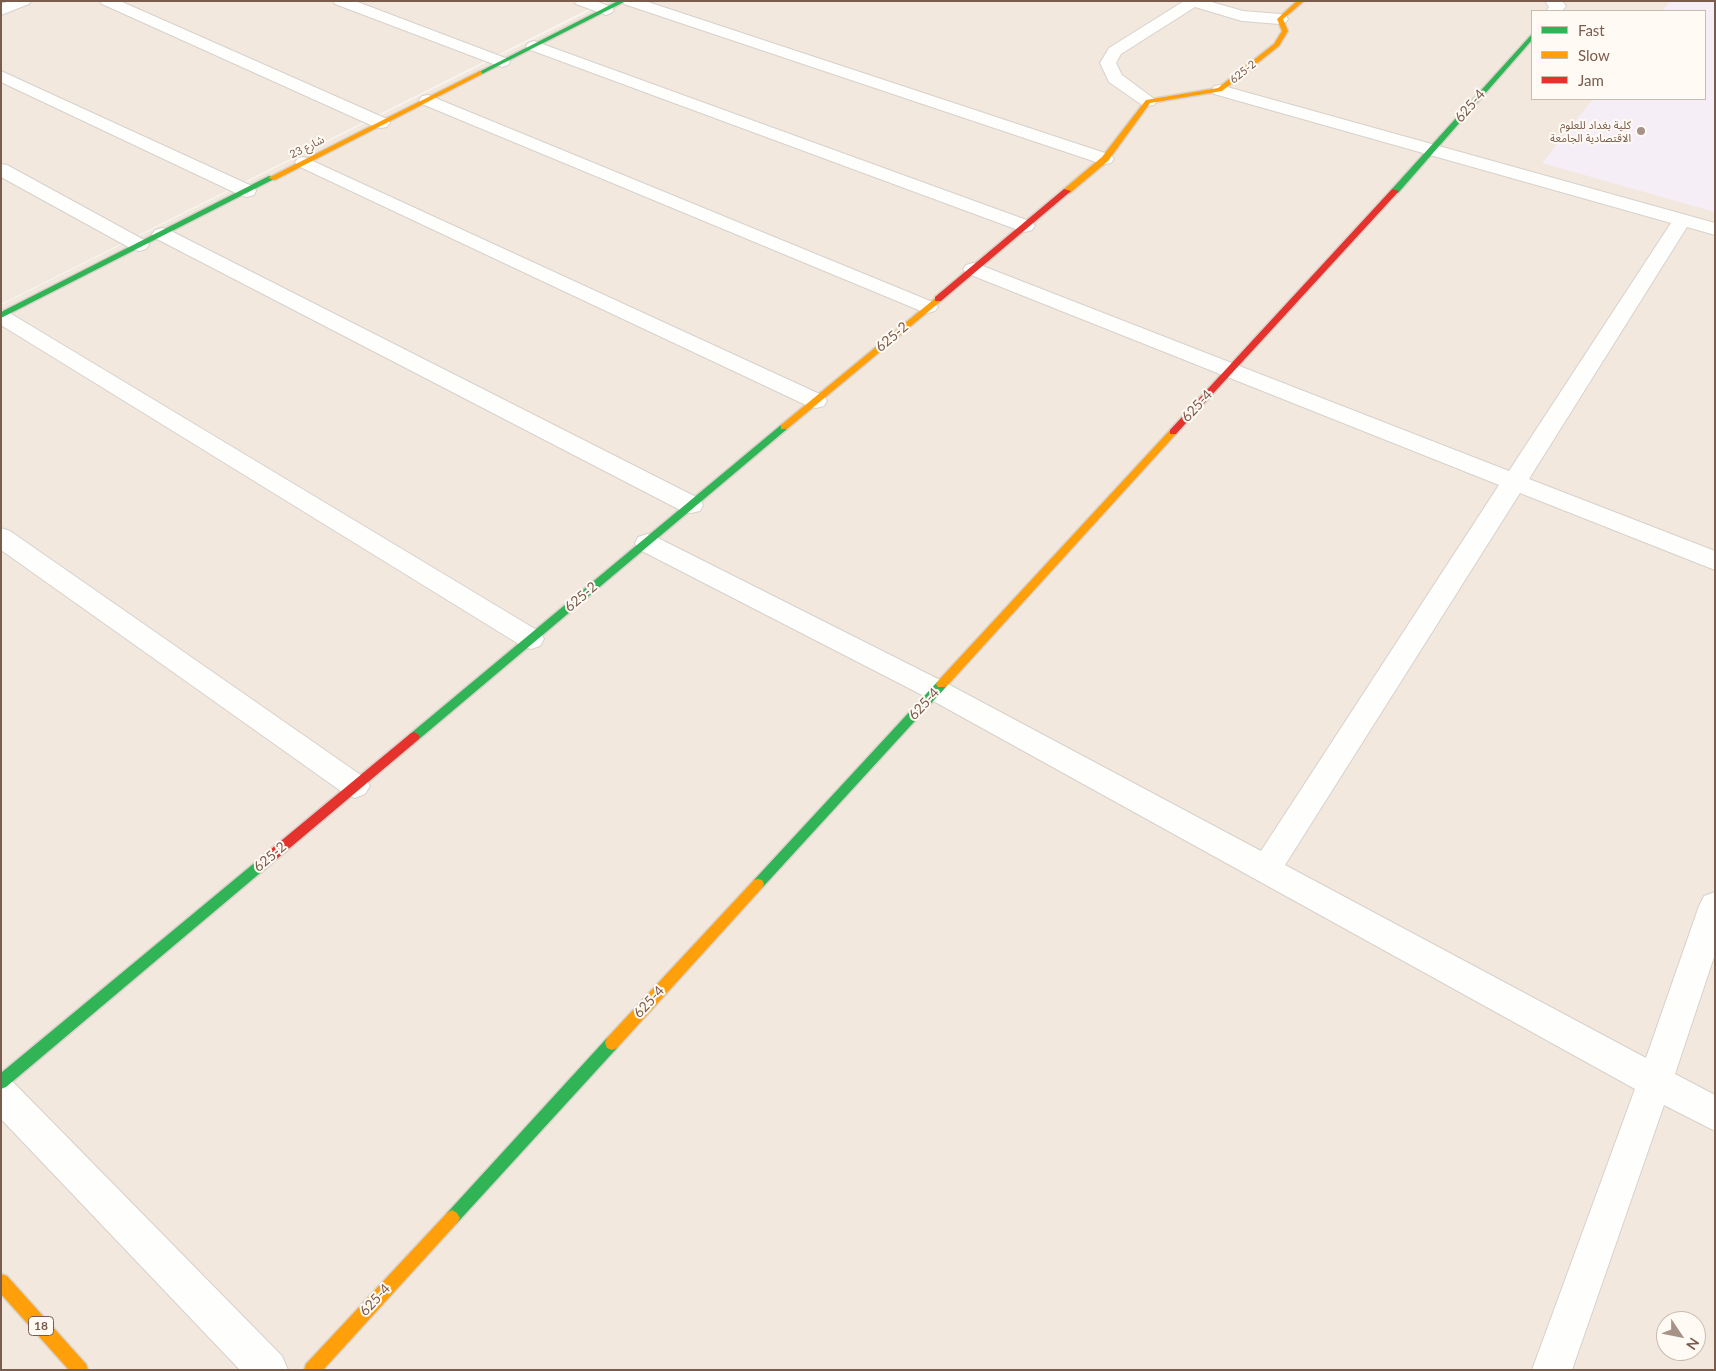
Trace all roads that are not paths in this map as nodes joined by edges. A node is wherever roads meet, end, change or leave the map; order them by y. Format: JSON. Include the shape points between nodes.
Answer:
{"nodes":[{"id":1,"x":107,"y":1,"type":"edge"},
{"id":2,"x":340,"y":1,"type":"edge"},
{"id":3,"x":581,"y":1,"type":"edge"},
{"id":4,"x":623,"y":1,"type":"edge"},
{"id":5,"x":628,"y":1,"type":"edge"},
{"id":6,"x":1301,"y":1,"type":"edge"},
{"id":7,"x":1552,"y":1,"type":"edge"},
{"id":8,"x":17,"y":2,"type":"edge"},
{"id":9,"x":1192,"y":2,"type":"edge"},
{"id":10,"x":1,"y":10,"type":"edge"},
{"id":11,"x":606,"y":10,"type":"junction"},
{"id":12,"x":1555,"y":10,"type":"edge"},
{"id":13,"x":1280,"y":19,"type":"junction"},
{"id":14,"x":1531,"y":37,"type":"edge"},
{"id":15,"x":534,"y":46,"type":"junction"},
{"id":16,"x":502,"y":62,"type":"junction"},
{"id":17,"x":1,"y":76,"type":"edge"},
{"id":18,"x":1220,"y":90,"type":"junction"},
{"id":19,"x":428,"y":100,"type":"junction"},
{"id":20,"x":1148,"y":100,"type":"junction"},
{"id":21,"x":381,"y":123,"type":"junction"},
{"id":22,"x":1432,"y":150,"type":"junction"},
{"id":23,"x":1105,"y":159,"type":"junction"},
{"id":24,"x":304,"y":162,"type":"junction"},
{"id":25,"x":1,"y":169,"type":"edge"},
{"id":26,"x":248,"y":191,"type":"junction"},
{"id":27,"x":1682,"y":220,"type":"junction"},
{"id":28,"x":1026,"y":226,"type":"junction"},
{"id":29,"x":1715,"y":229,"type":"edge"},
{"id":30,"x":162,"y":234,"type":"junction"},
{"id":31,"x":139,"y":245,"type":"junction"},
{"id":32,"x":973,"y":269,"type":"junction"},
{"id":33,"x":928,"y":307,"type":"junction"},
{"id":34,"x":1,"y":315,"type":"edge"},
{"id":35,"x":1230,"y":370,"type":"junction"},
{"id":36,"x":816,"y":401,"type":"junction"},
{"id":37,"x":1514,"y":482,"type":"junction"},
{"id":38,"x":691,"y":505,"type":"junction"},
{"id":39,"x":1,"y":537,"type":"edge"},
{"id":40,"x":647,"y":542,"type":"junction"},
{"id":41,"x":1715,"y":561,"type":"edge"},
{"id":42,"x":531,"y":639,"type":"junction"},
{"id":43,"x":936,"y":690,"type":"junction"},
{"id":44,"x":355,"y":786,"type":"junction"},
{"id":45,"x":1266,"y":869,"type":"junction"},
{"id":46,"x":1715,"y":906,"type":"edge"},
{"id":47,"x":1656,"y":1080,"type":"junction"},
{"id":48,"x":1,"y":1082,"type":"edge"},
{"id":49,"x":1,"y":1094,"type":"edge"},
{"id":50,"x":1715,"y":1114,"type":"edge"},
{"id":51,"x":1,"y":1282,"type":"edge"},
{"id":52,"x":80,"y":1370,"type":"edge"},
{"id":53,"x":268,"y":1370,"type":"edge"},
{"id":54,"x":312,"y":1370,"type":"edge"},
{"id":55,"x":1552,"y":1370,"type":"edge"}],
"edges":[{"from":1,"to":21,"type":"street"},
{"from":2,"to":16,"type":"street"},
{"from":3,"to":11,"type":"street"},
{"from":4,"to":11,"type":"street","name":"شارع 23"},
{"from":5,"to":23,"type":"street"},
{"from":6,"to":13,"type":"street"},
{"from":7,"to":12,"type":"street","via":[[1558,6]]},
{"from":8,"to":10,"type":"street"},
{"from":9,"to":13,"type":"street","via":[[1242,16]]},
{"from":9,"to":20,"type":"street","via":[[1115,51],[1108,63],[1116,78]]},
{"from":11,"to":15,"type":"street","name":"شارع 23"},
{"from":13,"to":18,"type":"street","name":"625-2","via":[[1285,31],[1277,46]]},
{"from":14,"to":22,"type":"street","name":"625-4"},
{"from":15,"to":16,"type":"street","name":"شارع 23"},
{"from":15,"to":28,"type":"street"},
{"from":16,"to":19,"type":"street","name":"شارع 23"},
{"from":17,"to":26,"type":"street"},
{"from":18,"to":20,"type":"street","name":"625-2"},
{"from":18,"to":22,"type":"street"},
{"from":19,"to":21,"type":"street","name":"شارع 23"},
{"from":19,"to":33,"type":"street"},
{"from":20,"to":23,"type":"street","name":"625-2"},
{"from":21,"to":24,"type":"street","name":"شارع 23"},
{"from":22,"to":27,"type":"street"},
{"from":22,"to":35,"type":"street","name":"625-4"},
{"from":23,"to":28,"type":"street","name":"625-2"},
{"from":24,"to":26,"type":"street","name":"شارع 23"},
{"from":24,"to":36,"type":"street"},
{"from":25,"to":31,"type":"street"},
{"from":26,"to":30,"type":"street","name":"شارع 23"},
{"from":27,"to":29,"type":"street"},
{"from":27,"to":37,"type":"street"},
{"from":28,"to":32,"type":"street","name":"625-2"},
{"from":30,"to":31,"type":"street","name":"شارع 23"},
{"from":30,"to":38,"type":"street"},
{"from":31,"to":34,"type":"street","name":"شارع 23"},
{"from":32,"to":33,"type":"street","name":"625-2"},
{"from":32,"to":35,"type":"street"},
{"from":33,"to":36,"type":"street","name":"625-2"},
{"from":34,"to":42,"type":"street"},
{"from":35,"to":37,"type":"street"},
{"from":35,"to":43,"type":"street","name":"625-4"},
{"from":36,"to":38,"type":"street","name":"625-2"},
{"from":37,"to":41,"type":"street"},
{"from":37,"to":45,"type":"street"},
{"from":38,"to":40,"type":"street","name":"625-2"},
{"from":39,"to":44,"type":"street"},
{"from":40,"to":42,"type":"street","name":"625-2"},
{"from":40,"to":43,"type":"street"},
{"from":42,"to":44,"type":"street","name":"625-2"},
{"from":43,"to":45,"type":"street"},
{"from":43,"to":54,"type":"street","name":"625-4"},
{"from":44,"to":48,"type":"street","name":"625-2"},
{"from":45,"to":47,"type":"street"},
{"from":46,"to":47,"type":"street"},
{"from":47,"to":50,"type":"street"},
{"from":47,"to":55,"type":"street"},
{"from":49,"to":53,"type":"street"},
{"from":51,"to":52,"type":"street","number":"18"}]}
